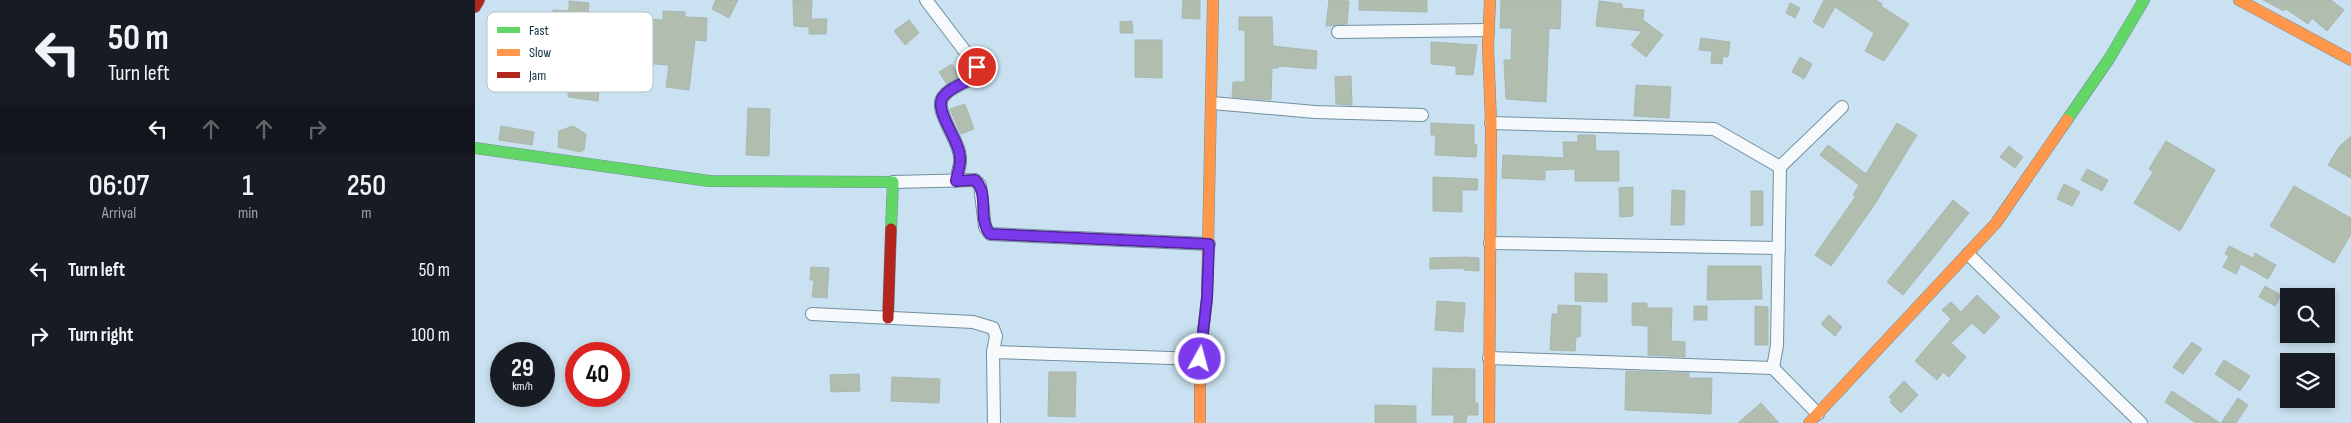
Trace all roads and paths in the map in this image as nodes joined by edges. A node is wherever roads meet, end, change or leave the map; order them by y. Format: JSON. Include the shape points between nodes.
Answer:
{"nodes":[{"id":1,"x":479,"y":0,"type":"edge"},
{"id":2,"x":926,"y":0,"type":"edge"},
{"id":3,"x":1213,"y":0,"type":"edge"},
{"id":4,"x":1489,"y":0,"type":"edge"},
{"id":5,"x":2144,"y":0,"type":"edge"},
{"id":6,"x":2239,"y":0,"type":"edge"},
{"id":7,"x":475,"y":7,"type":"edge"},
{"id":8,"x":1488,"y":30,"type":"junction"},
{"id":9,"x":1338,"y":32,"type":"dead end"},
{"id":10,"x":2351,"y":60,"type":"edge"},
{"id":11,"x":1211,"y":103,"type":"junction"},
{"id":12,"x":1842,"y":107,"type":"dead end"},
{"id":13,"x":1422,"y":115,"type":"dead end"},
{"id":14,"x":1491,"y":123,"type":"junction"},
{"id":15,"x":475,"y":148,"type":"edge"},
{"id":16,"x":1780,"y":167,"type":"junction"},
{"id":17,"x":956,"y":181,"type":"junction"},
{"id":18,"x":893,"y":182,"type":"junction"},
{"id":19,"x":1490,"y":243,"type":"junction"},
{"id":20,"x":1209,"y":244,"type":"junction"},
{"id":21,"x":1779,"y":248,"type":"junction"},
{"id":22,"x":1968,"y":254,"type":"junction"},
{"id":23,"x":812,"y":314,"type":"dead end"},
{"id":24,"x":888,"y":318,"type":"junction"},
{"id":25,"x":993,"y":352,"type":"junction"},
{"id":26,"x":1489,"y":358,"type":"junction"},
{"id":27,"x":1200,"y":359,"type":"junction"},
{"id":28,"x":1773,"y":368,"type":"junction"},
{"id":29,"x":1818,"y":414,"type":"junction"},
{"id":30,"x":995,"y":423,"type":"edge"},
{"id":31,"x":1200,"y":423,"type":"edge"},
{"id":32,"x":1489,"y":423,"type":"edge"},
{"id":33,"x":1809,"y":423,"type":"edge"},
{"id":34,"x":2141,"y":423,"type":"edge"}],
"edges":[{"from":1,"to":7,"type":"main road"},
{"from":2,"to":17,"type":"street","via":[[977,67],[978,73],[944,94],[939,102],[961,158]]},
{"from":3,"to":11,"type":"main road"},
{"from":4,"to":8,"type":"main road"},
{"from":5,"to":22,"type":"main road","via":[[2109,59],[1996,223]]},
{"from":6,"to":10,"type":"main road"},
{"from":8,"to":9,"type":"street"},
{"from":8,"to":14,"type":"main road"},
{"from":11,"to":13,"type":"street","via":[[1315,112]]},
{"from":11,"to":20,"type":"main road"},
{"from":12,"to":16,"type":"street"},
{"from":14,"to":16,"type":"street","via":[[1714,129]]},
{"from":14,"to":19,"type":"main road"},
{"from":15,"to":18,"type":"main road","via":[[709,181]]},
{"from":16,"to":21,"type":"street"},
{"from":17,"to":18,"type":"street"},
{"from":17,"to":20,"type":"street","via":[[975,180],[980,185],[985,228],[990,234]]},
{"from":18,"to":24,"type":"main road"},
{"from":19,"to":21,"type":"street"},
{"from":19,"to":26,"type":"main road"},
{"from":20,"to":27,"type":"main road"},
{"from":21,"to":28,"type":"street","via":[[1777,345]]},
{"from":22,"to":29,"type":"main road"},
{"from":22,"to":34,"type":"street"},
{"from":23,"to":24,"type":"street"},
{"from":24,"to":25,"type":"street","via":[[987,325],[993,328],[996,336]]},
{"from":25,"to":27,"type":"street"},
{"from":25,"to":30,"type":"street"},
{"from":26,"to":28,"type":"street"},
{"from":26,"to":32,"type":"main road"},
{"from":27,"to":31,"type":"main road"},
{"from":28,"to":29,"type":"street"},
{"from":29,"to":33,"type":"main road"}]}
